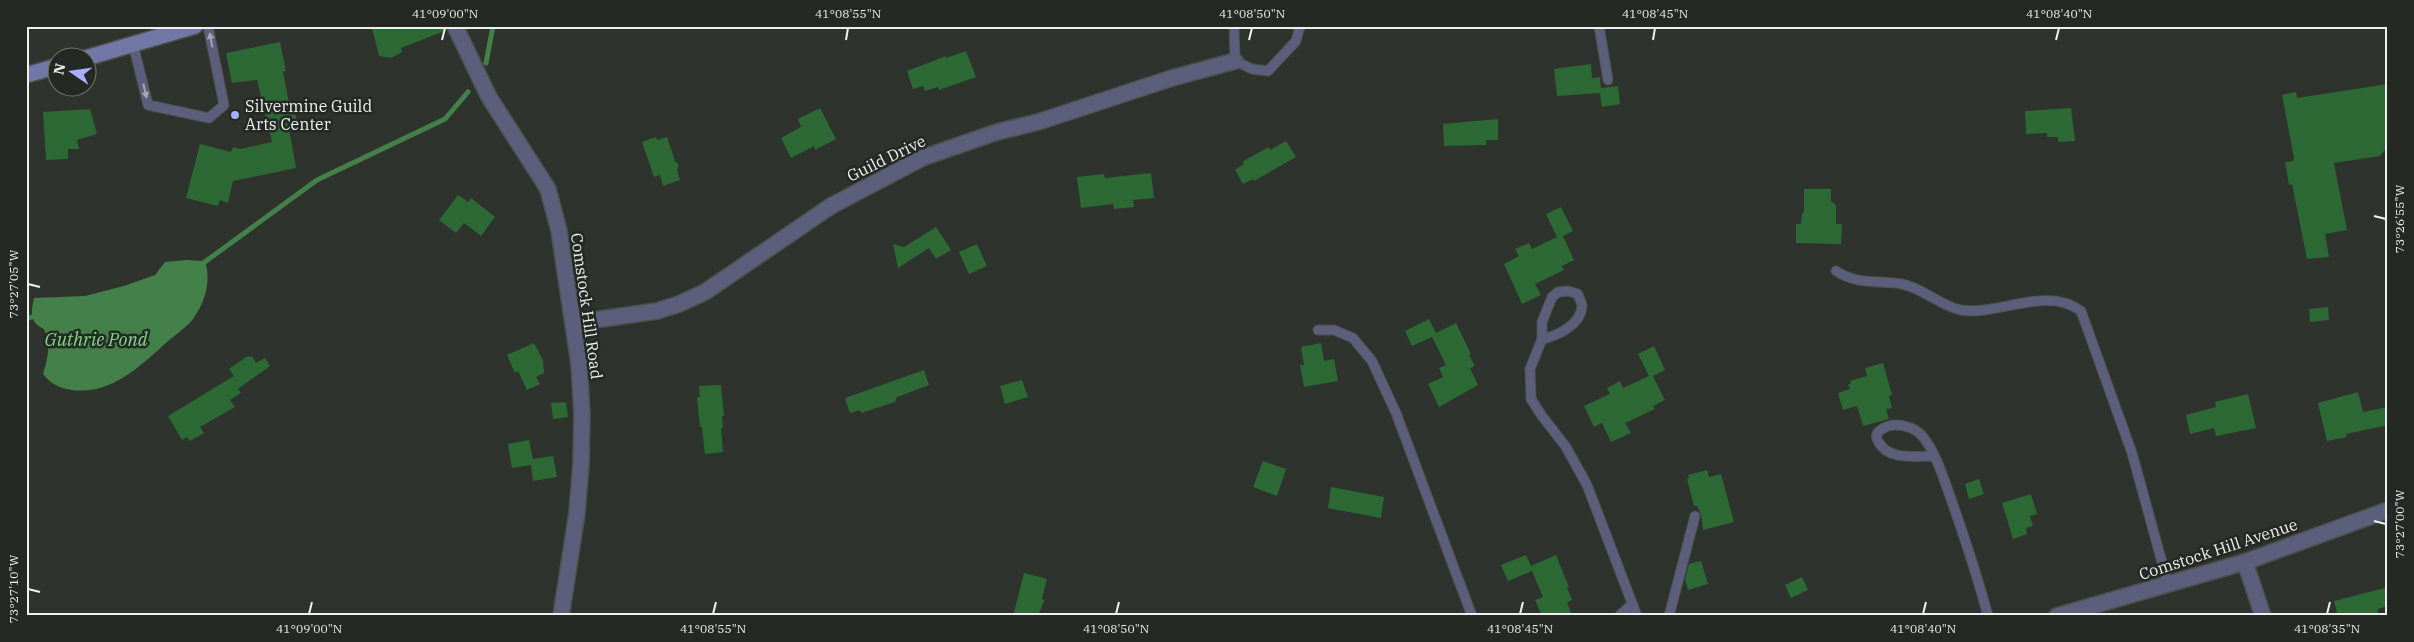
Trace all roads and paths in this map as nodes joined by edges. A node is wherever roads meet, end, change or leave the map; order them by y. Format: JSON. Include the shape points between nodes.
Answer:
{"nodes":[{"id":1,"x":194,"y":26,"type":"edge"},
{"id":2,"x":208,"y":26,"type":"edge"},
{"id":3,"x":455,"y":26,"type":"edge"},
{"id":4,"x":1234,"y":26,"type":"edge"},
{"id":5,"x":1300,"y":26,"type":"edge"},
{"id":6,"x":1599,"y":26,"type":"edge"},
{"id":7,"x":133,"y":44,"type":"junction"},
{"id":8,"x":98,"y":54,"type":"edge"},
{"id":9,"x":1235,"y":61,"type":"junction"},
{"id":10,"x":48,"y":69,"type":"edge"},
{"id":11,"x":26,"y":75,"type":"edge"},
{"id":12,"x":1608,"y":80,"type":"dead end"},
{"id":13,"x":1836,"y":271,"type":"dead end"},
{"id":14,"x":573,"y":323,"type":"junction"},
{"id":15,"x":1318,"y":330,"type":"dead end"},
{"id":16,"x":1542,"y":339,"type":"junction"},
{"id":17,"x":1933,"y":456,"type":"junction"},
{"id":18,"x":2388,"y":510,"type":"edge"},
{"id":19,"x":1695,"y":516,"type":"dead end"},
{"id":20,"x":2245,"y":562,"type":"junction"},
{"id":21,"x":2168,"y":584,"type":"junction"},
{"id":22,"x":1632,"y":604,"type":"junction"},
{"id":23,"x":561,"y":616,"type":"edge"},
{"id":24,"x":1472,"y":616,"type":"edge"},
{"id":25,"x":1619,"y":616,"type":"edge"},
{"id":26,"x":1637,"y":616,"type":"edge"},
{"id":27,"x":1669,"y":616,"type":"edge"},
{"id":28,"x":1988,"y":616,"type":"edge"},
{"id":29,"x":2057,"y":616,"type":"edge"},
{"id":30,"x":2263,"y":616,"type":"edge"}],
"edges":[{"from":1,"to":7,"type":"street"},
{"from":7,"to":2,"type":"lane","one_way":true,"via":[[148,105],[209,118],[224,105]]},
{"from":3,"to":14,"type":"street","name":"Comstock Hill Road","via":[[489,97],[550,194]]},
{"from":4,"to":9,"type":"lane"},
{"from":5,"to":9,"type":"lane","via":[[1296,41],[1268,71],[1252,69]]},
{"from":6,"to":12,"type":"lane"},
{"from":7,"to":8,"type":"street"},
{"from":9,"to":14,"type":"street","name":"Guild Drive","via":[[997,132],[922,158],[831,206],[705,292],[657,311]]},
{"from":10,"to":11,"type":"street"},
{"from":13,"to":21,"type":"lane","via":[[1858,282],[1902,284],[1961,310],[2047,301],[2074,306],[2081,311],[2132,453]]},
{"from":14,"to":23,"type":"street","name":"Comstock Hill Road","via":[[580,392],[581,464]]},
{"from":15,"to":24,"type":"lane","via":[[1343,332],[1353,338],[1372,361],[1396,413]]},
{"from":16,"to":16,"type":"lane","via":[[1542,322],[1552,297],[1558,292],[1578,294],[1582,306],[1577,320],[1558,335]]},
{"from":16,"to":22,"type":"lane","via":[[1530,369],[1531,399],[1566,447],[1587,485]]},
{"from":17,"to":17,"type":"lane","via":[[1923,436],[1910,426],[1891,426],[1877,434],[1876,439],[1886,452]]},
{"from":17,"to":28,"type":"lane","via":[[1972,556]]},
{"from":18,"to":20,"type":"street","name":"Comstock Hill Avenue"},
{"from":19,"to":27,"type":"lane"},
{"from":20,"to":21,"type":"street","name":"Comstock Hill Avenue"},
{"from":20,"to":30,"type":"street"},
{"from":21,"to":29,"type":"street","name":"Comstock Hill Avenue"},
{"from":22,"to":25,"type":"lane"},
{"from":22,"to":26,"type":"lane"}]}
